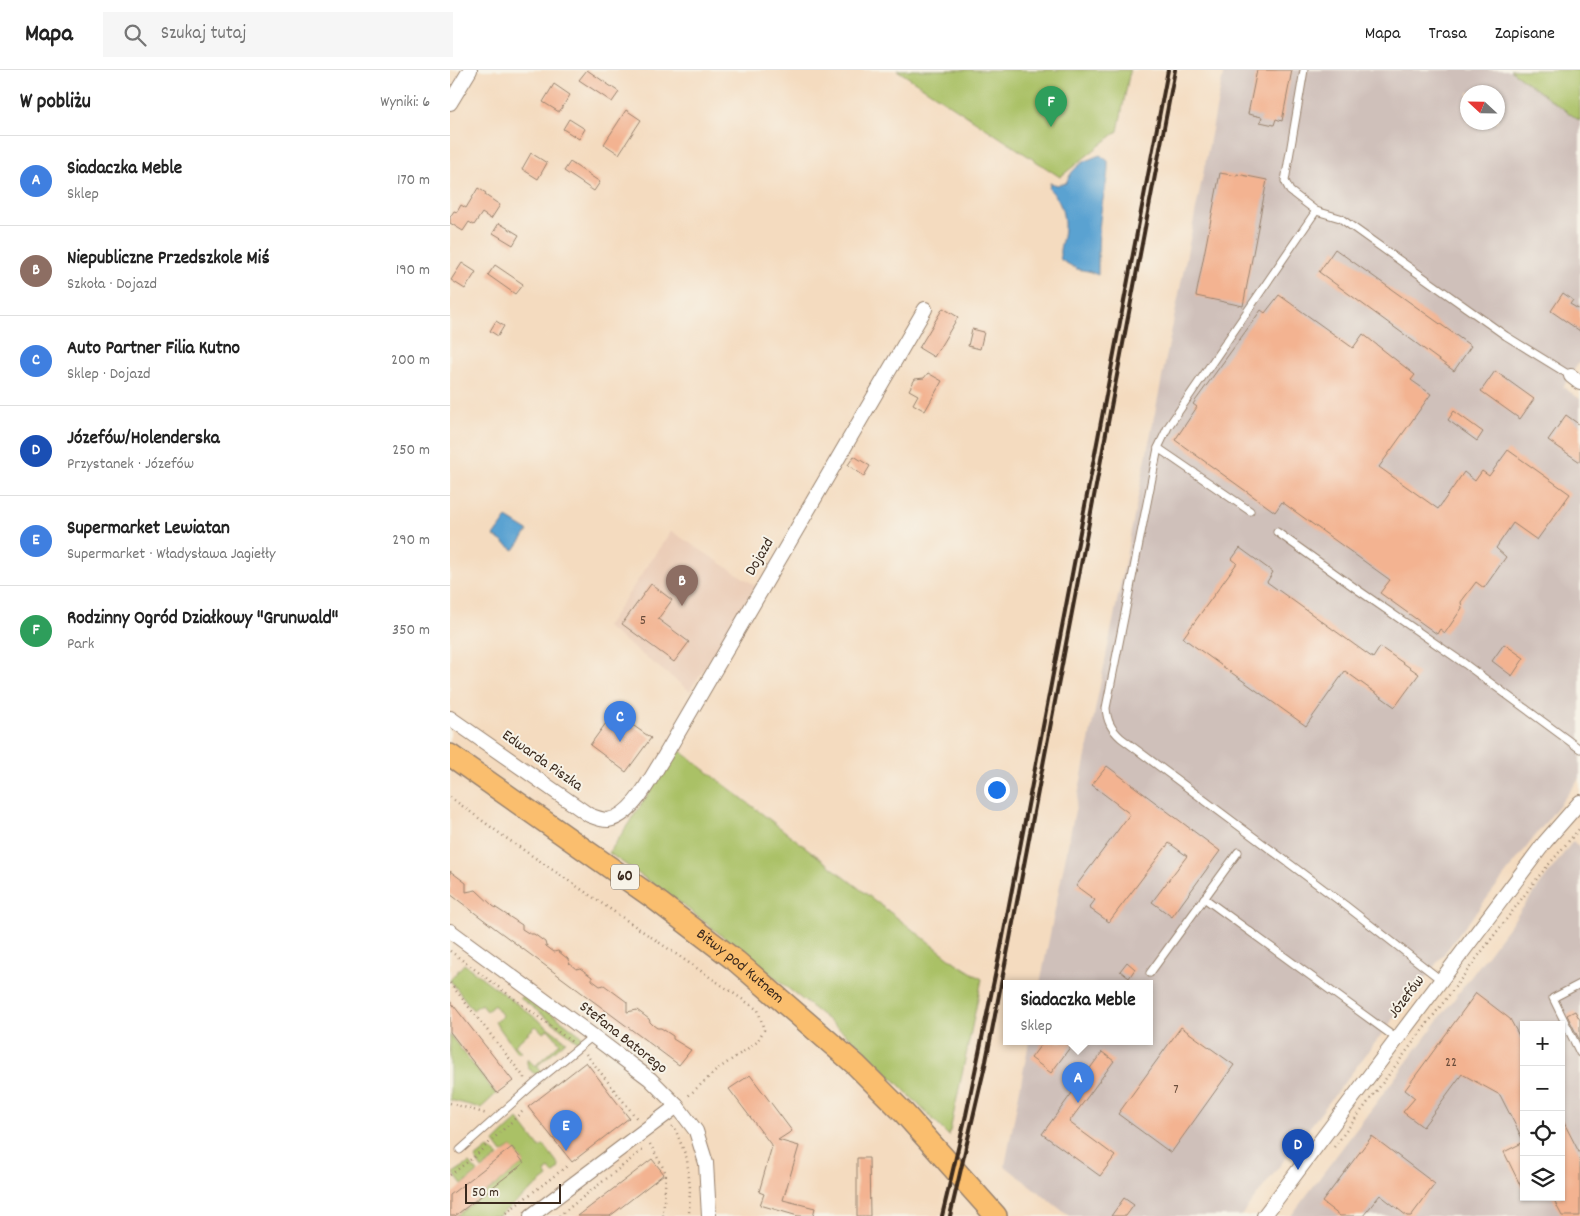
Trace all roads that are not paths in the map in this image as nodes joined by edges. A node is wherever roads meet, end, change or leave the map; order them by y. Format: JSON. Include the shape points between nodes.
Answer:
{"nodes":[{"id":1,"x":470,"y":70,"type":"edge"},
{"id":2,"x":1304,"y":70,"type":"edge"},
{"id":3,"x":450,"y":103,"type":"edge"},
{"id":4,"x":1316,"y":211,"type":"junction"},
{"id":5,"x":925,"y":309,"type":"dead end"},
{"id":6,"x":1575,"y":379,"type":"edge"},
{"id":7,"x":1158,"y":448,"type":"junction"},
{"id":8,"x":1250,"y":511,"type":"dead end"},
{"id":9,"x":1277,"y":532,"type":"dead end"},
{"id":10,"x":450,"y":718,"type":"edge"},
{"id":11,"x":1580,"y":750,"type":"edge"},
{"id":12,"x":450,"y":755,"type":"edge"},
{"id":13,"x":1580,"y":802,"type":"edge"},
{"id":14,"x":619,"y":817,"type":"joint"},
{"id":15,"x":1238,"y":852,"type":"dead end"},
{"id":16,"x":1204,"y":898,"type":"junction"},
{"id":17,"x":450,"y":931,"type":"edge"},
{"id":18,"x":1150,"y":973,"type":"dead end"},
{"id":19,"x":1441,"y":980,"type":"junction"},
{"id":20,"x":1580,"y":984,"type":"edge"},
{"id":21,"x":593,"y":1036,"type":"junction"},
{"id":22,"x":1397,"y":1039,"type":"junction"},
{"id":23,"x":1580,"y":1053,"type":"edge"},
{"id":24,"x":677,"y":1106,"type":"junction"},
{"id":25,"x":460,"y":1150,"type":"dead end"},
{"id":26,"x":531,"y":1216,"type":"edge"},
{"id":27,"x":709,"y":1216,"type":"edge"},
{"id":28,"x":996,"y":1216,"type":"edge"},
{"id":29,"x":1264,"y":1216,"type":"edge"}],
"edges":[{"from":1,"to":3,"type":"street"},
{"from":2,"to":4,"type":"lane","via":[[1285,181],[1290,191]]},
{"from":4,"to":6,"type":"lane","via":[[1340,218],[1506,336]]},
{"from":4,"to":7,"type":"lane","via":[[1168,427]]},
{"from":5,"to":14,"type":"street","name":"Dojazd","via":[[664,757],[630,809]]},
{"from":7,"to":8,"type":"lane"},
{"from":7,"to":19,"type":"lane","via":[[1116,654],[1106,708],[1107,720],[1113,731]]},
{"from":9,"to":11,"type":"lane","via":[[1465,664]]},
{"from":10,"to":14,"type":"street","name":"Edwarda Piszka","via":[[588,815],[606,820]]},
{"from":12,"to":28,"type":"main road","name":"Bitwy pod Kutnem","number":"60","via":[[652,897],[736,961],[856,1064]]},
{"from":13,"to":19,"type":"street","name":"Józefów","via":[[1545,842]]},
{"from":15,"to":16,"type":"lane"},
{"from":16,"to":18,"type":"lane"},
{"from":16,"to":22,"type":"lane"},
{"from":17,"to":21,"type":"street","name":"Stefana Batorego"},
{"from":19,"to":22,"type":"street","name":"Józefów"},
{"from":20,"to":23,"type":"lane","via":[[1553,998]]},
{"from":21,"to":24,"type":"street","name":"Stefana Batorego","via":[[650,1079]]},
{"from":21,"to":25,"type":"lane"},
{"from":22,"to":29,"type":"street","name":"Józefów"},
{"from":24,"to":26,"type":"street"},
{"from":24,"to":27,"type":"street","name":"Stefana Batorego","via":[[696,1131],[706,1163]]}]}
